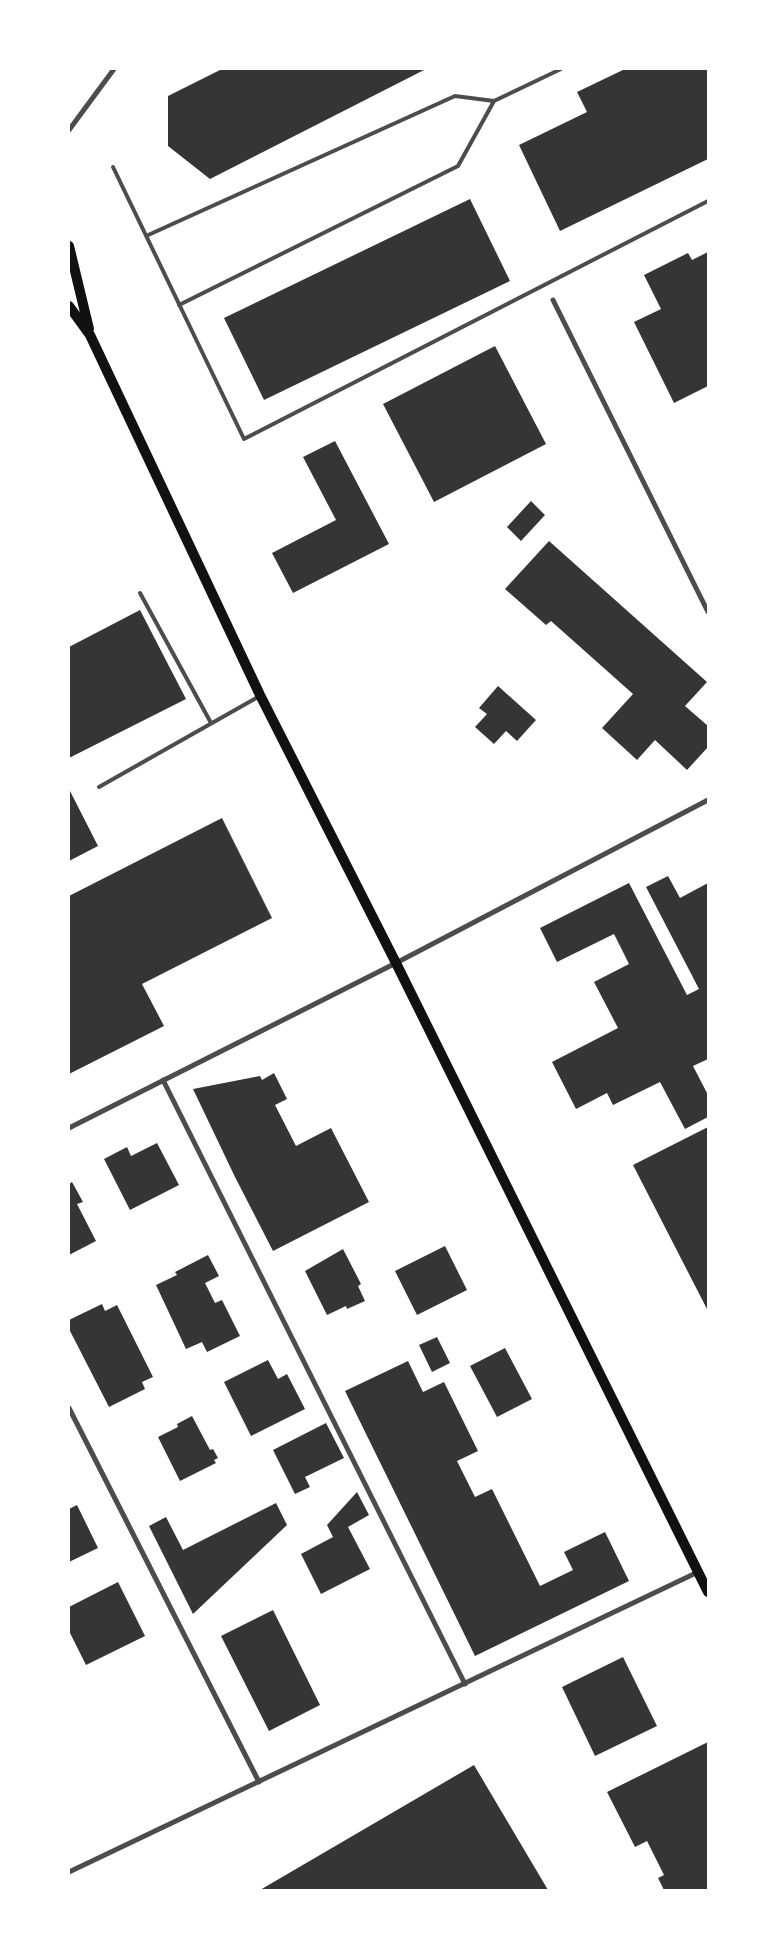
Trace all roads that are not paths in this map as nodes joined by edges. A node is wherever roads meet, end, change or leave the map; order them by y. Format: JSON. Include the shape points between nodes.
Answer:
{"nodes":[{"id":1,"x":114,"y":69,"type":"edge"},
{"id":2,"x":561,"y":69,"type":"edge"},
{"id":3,"x":494,"y":101,"type":"junction"},
{"id":4,"x":69,"y":130,"type":"edge"},
{"id":5,"x":113,"y":167,"type":"dead end"},
{"id":6,"x":708,"y":201,"type":"edge"},
{"id":7,"x":146,"y":236,"type":"junction"},
{"id":8,"x":69,"y":246,"type":"edge"},
{"id":9,"x":554,"y":300,"type":"dead end"},
{"id":10,"x":179,"y":304,"type":"junction"},
{"id":11,"x":69,"y":306,"type":"edge"},
{"id":12,"x":90,"y":335,"type":"junction"},
{"id":13,"x":140,"y":593,"type":"dead end"},
{"id":14,"x":708,"y":612,"type":"edge"},
{"id":15,"x":260,"y":695,"type":"junction"},
{"id":16,"x":211,"y":723,"type":"junction"},
{"id":17,"x":99,"y":787,"type":"dead end"},
{"id":18,"x":708,"y":800,"type":"edge"},
{"id":19,"x":396,"y":963,"type":"junction"},
{"id":20,"x":163,"y":1080,"type":"junction"},
{"id":21,"x":69,"y":1128,"type":"edge"},
{"id":22,"x":69,"y":1408,"type":"edge"},
{"id":23,"x":698,"y":1572,"type":"junction"},
{"id":24,"x":708,"y":1592,"type":"edge"},
{"id":25,"x":465,"y":1684,"type":"junction"},
{"id":26,"x":260,"y":1782,"type":"junction"},
{"id":27,"x":69,"y":1872,"type":"edge"}],
"edges":[{"from":1,"to":4,"type":"street"},
{"from":2,"to":3,"type":"lane"},
{"from":3,"to":7,"type":"lane","via":[[455,96]]},
{"from":3,"to":10,"type":"lane","via":[[458,166]]},
{"from":5,"to":7,"type":"lane"},
{"from":6,"to":10,"type":"lane","via":[[244,439]]},
{"from":7,"to":10,"type":"lane"},
{"from":8,"to":12,"type":"main road"},
{"from":9,"to":14,"type":"street"},
{"from":11,"to":12,"type":"main road"},
{"from":12,"to":15,"type":"main road"},
{"from":13,"to":16,"type":"lane"},
{"from":15,"to":16,"type":"lane"},
{"from":15,"to":19,"type":"main road"},
{"from":16,"to":17,"type":"lane"},
{"from":18,"to":19,"type":"street"},
{"from":19,"to":20,"type":"street"},
{"from":19,"to":23,"type":"main road"},
{"from":20,"to":21,"type":"street"},
{"from":20,"to":25,"type":"street"},
{"from":22,"to":26,"type":"street"},
{"from":23,"to":24,"type":"main road"},
{"from":23,"to":25,"type":"street"},
{"from":25,"to":26,"type":"street"},
{"from":26,"to":27,"type":"street"}]}
